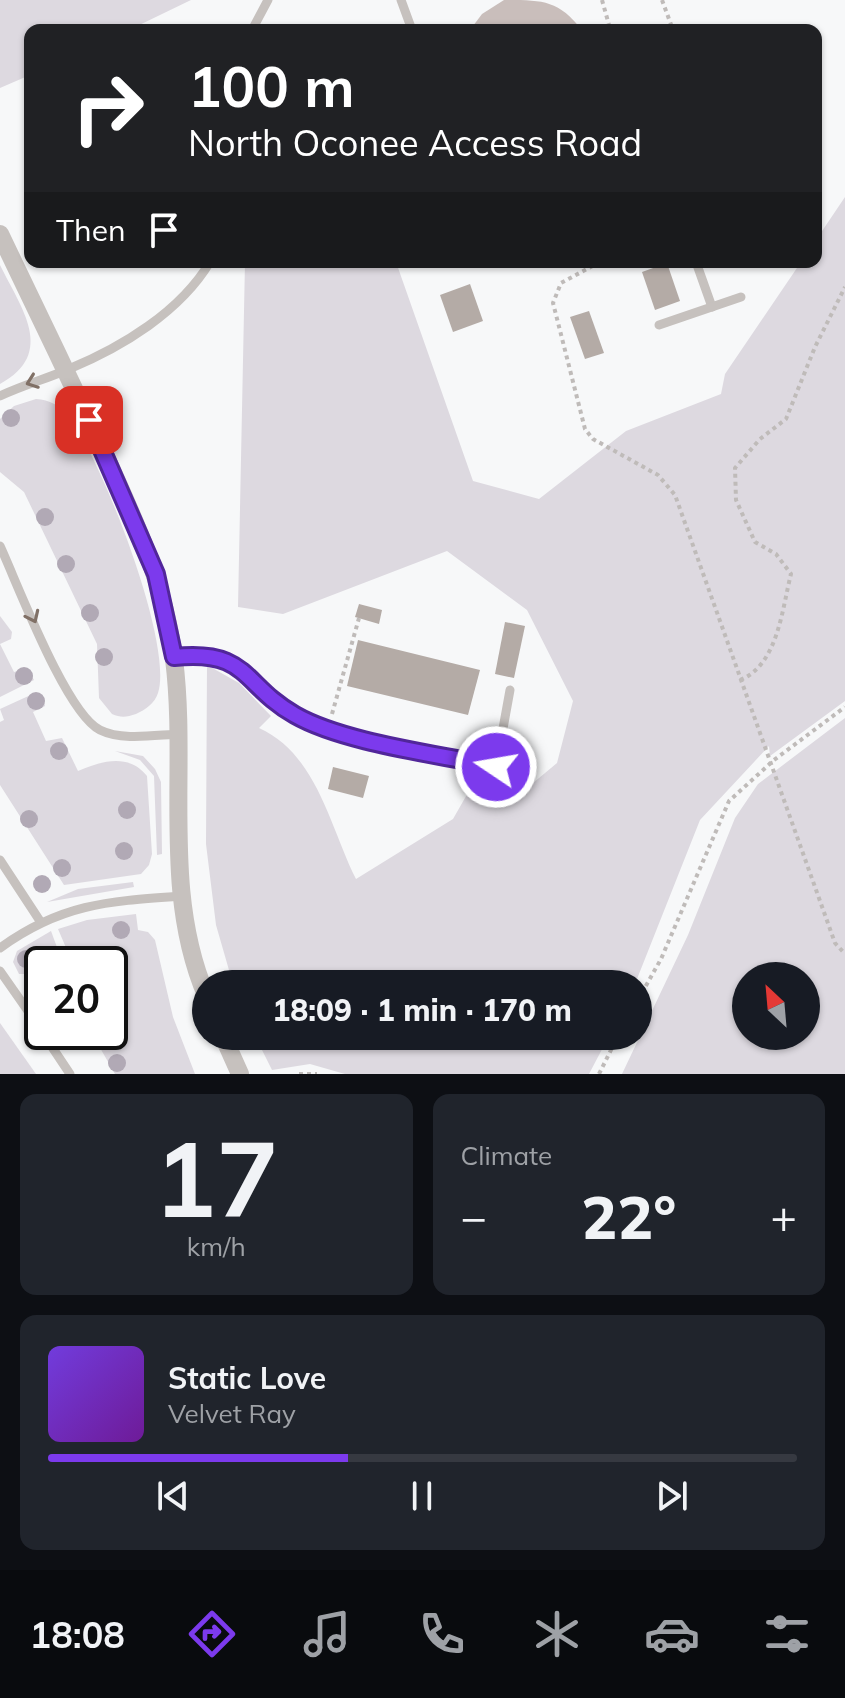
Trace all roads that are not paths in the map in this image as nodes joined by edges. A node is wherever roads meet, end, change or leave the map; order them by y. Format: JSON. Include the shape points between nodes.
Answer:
{"nodes":[{"id":1,"x":268,"y":0,"type":"edge"},
{"id":2,"x":401,"y":0,"type":"edge"},
{"id":3,"x":255,"y":24,"type":"edge"},
{"id":4,"x":410,"y":24,"type":"edge"},
{"id":5,"x":0,"y":234,"type":"edge"},
{"id":6,"x":206,"y":268,"type":"edge"},
{"id":7,"x":698,"y":268,"type":"edge"},
{"id":8,"x":741,"y":297,"type":"dead end"},
{"id":9,"x":712,"y":307,"type":"junction"},
{"id":10,"x":659,"y":325,"type":"dead end"},
{"id":11,"x":66,"y":371,"type":"junction"},
{"id":12,"x":0,"y":396,"type":"edge"},
{"id":13,"x":0,"y":546,"type":"edge"},
{"id":14,"x":174,"y":657,"type":"junction"},
{"id":15,"x":510,"y":690,"type":"dead end"},
{"id":16,"x":180,"y":734,"type":"junction"},
{"id":17,"x":0,"y":860,"type":"edge"},
{"id":18,"x":183,"y":896,"type":"junction"},
{"id":19,"x":40,"y":921,"type":"junction"},
{"id":20,"x":0,"y":948,"type":"edge"},
{"id":21,"x":196,"y":970,"type":"edge"},
{"id":22,"x":0,"y":971,"type":"edge"},
{"id":23,"x":24,"y":1006,"type":"edge"},
{"id":24,"x":54,"y":1050,"type":"edge"},
{"id":25,"x":229,"y":1050,"type":"edge"},
{"id":26,"x":70,"y":1074,"type":"edge"},
{"id":27,"x":240,"y":1074,"type":"edge"}],
"edges":[{"from":1,"to":3,"type":"lane"},
{"from":2,"to":4,"type":"lane"},
{"from":5,"to":11,"type":"street"},
{"from":6,"to":11,"type":"lane","via":[[186,295],[152,323]]},
{"from":7,"to":9,"type":"lane"},
{"from":8,"to":9,"type":"lane"},
{"from":9,"to":10,"type":"lane"},
{"from":11,"to":12,"type":"lane","one_way":true},
{"from":11,"to":14,"type":"street","via":[[156,574]]},
{"from":13,"to":16,"type":"lane","one_way":true,"via":[[67,691],[90,724],[118,735]]},
{"from":14,"to":15,"type":"lane","via":[[200,654],[228,660],[291,713],[322,729],[496,767]]},
{"from":14,"to":16,"type":"street"},
{"from":16,"to":18,"type":"street","via":[[177,796]]},
{"from":17,"to":19,"type":"lane"},
{"from":18,"to":19,"type":"lane","via":[[91,906]]},
{"from":18,"to":21,"type":"street"},
{"from":19,"to":20,"type":"lane"},
{"from":22,"to":23,"type":"lane"},
{"from":24,"to":26,"type":"lane"},
{"from":25,"to":27,"type":"street"}]}
